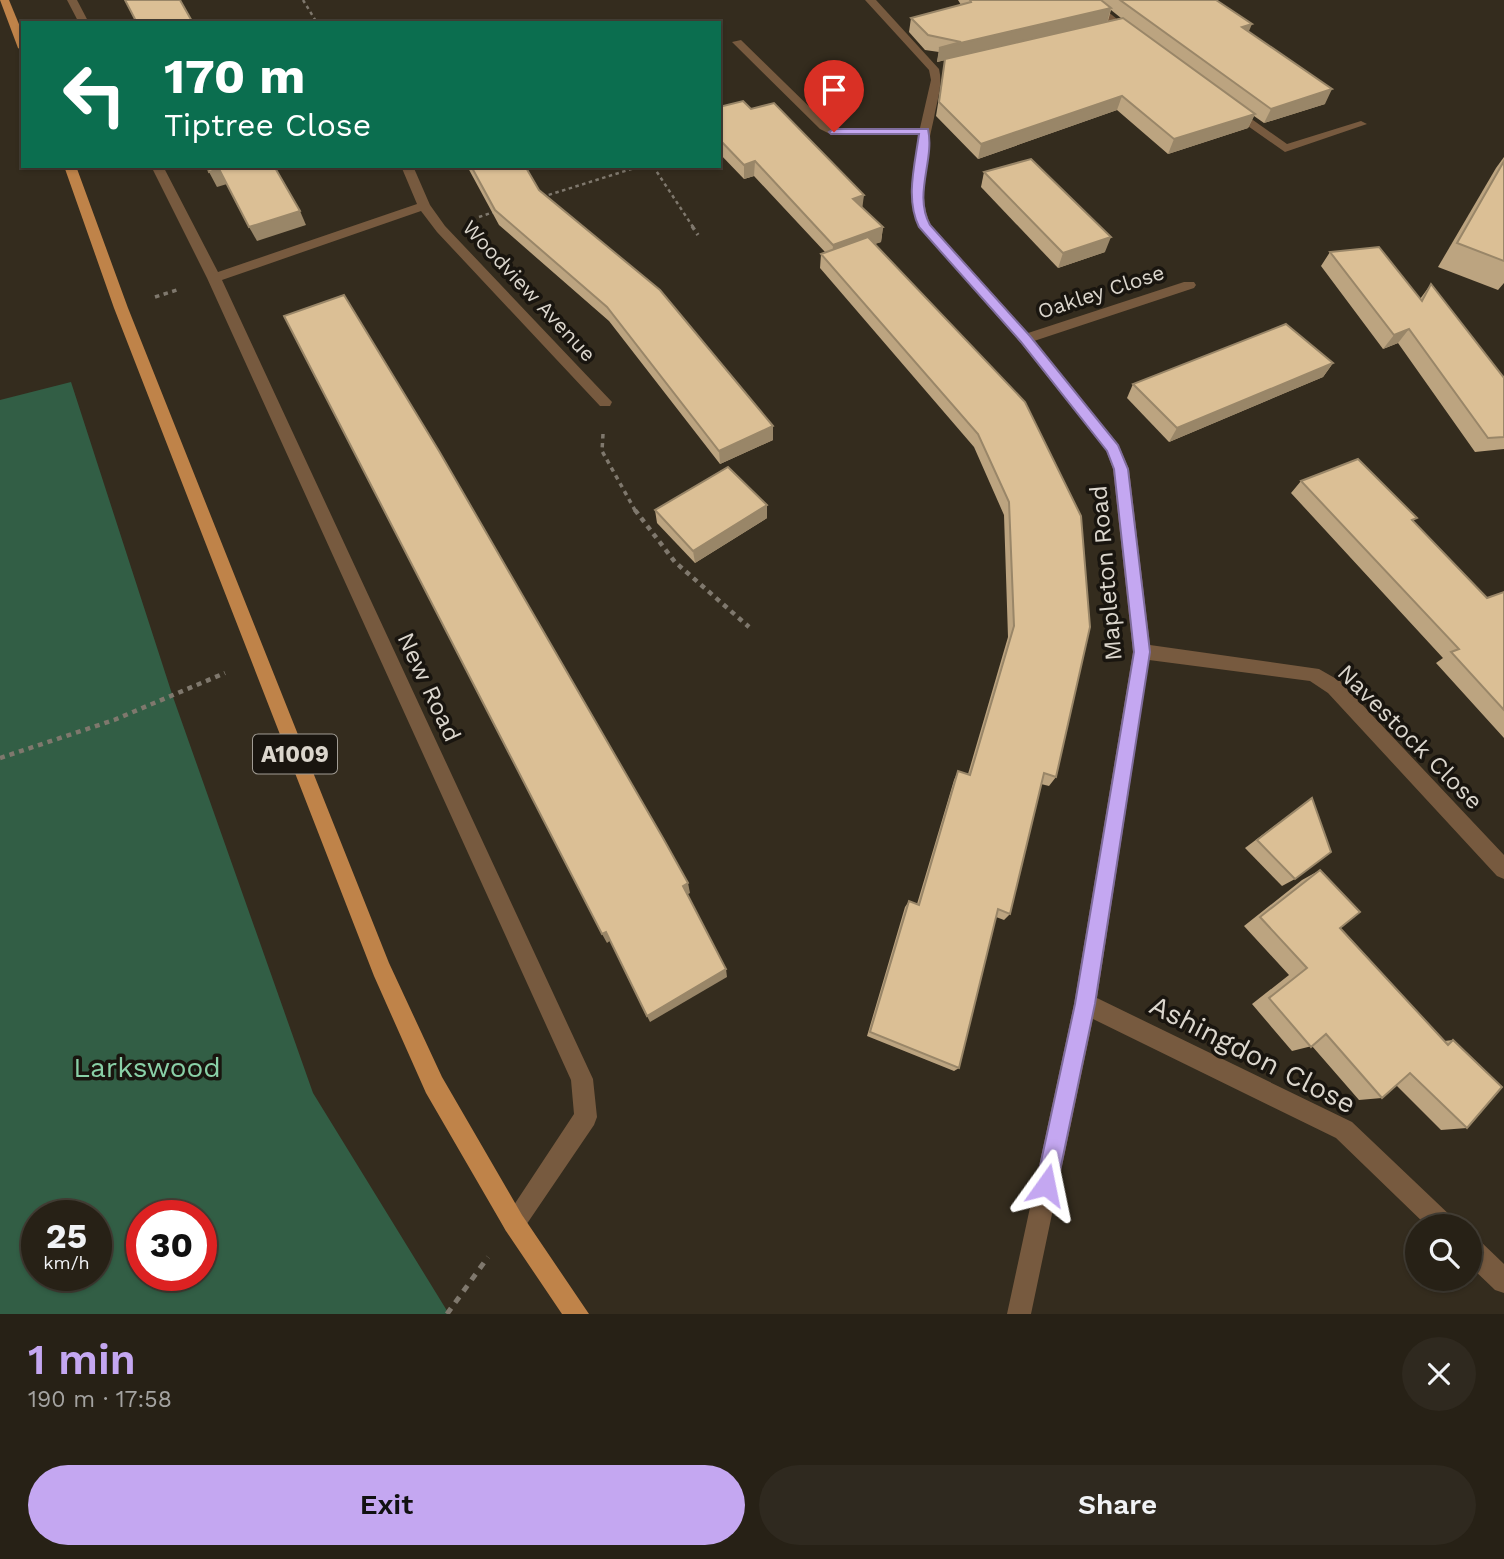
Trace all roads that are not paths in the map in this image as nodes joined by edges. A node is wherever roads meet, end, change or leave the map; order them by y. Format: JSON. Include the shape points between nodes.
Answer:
{"nodes":[{"id":1,"x":4,"y":0,"type":"edge"},
{"id":2,"x":72,"y":0,"type":"edge"},
{"id":3,"x":870,"y":0,"type":"edge"},
{"id":4,"x":1087,"y":0,"type":"edge"},
{"id":5,"x":83,"y":21,"type":"edge"},
{"id":6,"x":1120,"y":26,"type":"junction"},
{"id":7,"x":1107,"y":29,"type":"edge"},
{"id":8,"x":737,"y":42,"type":"dead end"},
{"id":9,"x":1142,"y":42,"type":"edge"},
{"id":10,"x":21,"y":43,"type":"edge"},
{"id":11,"x":1220,"y":101,"type":"edge"},
{"id":12,"x":1361,"y":124,"type":"dead end"},
{"id":13,"x":925,"y":131,"type":"junction"},
{"id":14,"x":71,"y":168,"type":"edge"},
{"id":15,"x":158,"y":168,"type":"edge"},
{"id":16,"x":408,"y":168,"type":"edge"},
{"id":17,"x":424,"y":206,"type":"junction"},
{"id":18,"x":214,"y":278,"type":"junction"},
{"id":19,"x":1189,"y":285,"type":"dead end"},
{"id":20,"x":1026,"y":339,"type":"junction"},
{"id":21,"x":605,"y":402,"type":"road end"},
{"id":22,"x":1142,"y":652,"type":"junction"},
{"id":23,"x":1504,"y":869,"type":"edge"},
{"id":24,"x":1085,"y":1004,"type":"junction"},
{"id":25,"x":1432,"y":1214,"type":"edge"},
{"id":26,"x":514,"y":1223,"type":"junction"},
{"id":27,"x":1482,"y":1260,"type":"edge"},
{"id":28,"x":1504,"y":1281,"type":"edge"},
{"id":29,"x":577,"y":1314,"type":"edge"},
{"id":30,"x":1019,"y":1314,"type":"edge"}],
"edges":[{"from":1,"to":10,"type":"main road"},
{"from":2,"to":5,"type":"street"},
{"from":3,"to":13,"type":"street","name":"Mapleton Road","via":[[940,68]]},
{"from":4,"to":6,"type":"street"},
{"from":6,"to":7,"type":"street"},
{"from":6,"to":9,"type":"street"},
{"from":8,"to":13,"type":"street","via":[[834,132]]},
{"from":11,"to":12,"type":"street","via":[[1284,148]]},
{"from":13,"to":20,"type":"street","name":"Mapleton Road","via":[[918,212],[925,227]]},
{"from":14,"to":26,"type":"main road","number":"A1009","via":[[121,308],[381,969],[428,1074]]},
{"from":15,"to":18,"type":"street","name":"New Road"},
{"from":16,"to":17,"type":"street","name":"Woodview Avenue"},
{"from":17,"to":18,"type":"street"},
{"from":17,"to":21,"type":"street","name":"Woodview Avenue"},
{"from":18,"to":26,"type":"street","name":"New Road","via":[[582,1079],[586,1116]]},
{"from":19,"to":20,"type":"street","name":"Oakley Close"},
{"from":20,"to":22,"type":"street","name":"Mapleton Road","via":[[1113,448],[1121,469]]},
{"from":22,"to":23,"type":"street","name":"Navestock Close","via":[[1313,674],[1334,687]]},
{"from":22,"to":24,"type":"street","name":"Mapleton Road"},
{"from":24,"to":25,"type":"street","name":"Ashingdon Close","via":[[1344,1130]]},
{"from":24,"to":30,"type":"street","name":"Mapleton Road"},
{"from":26,"to":29,"type":"main road","number":"A1009"},
{"from":27,"to":28,"type":"street"}]}
